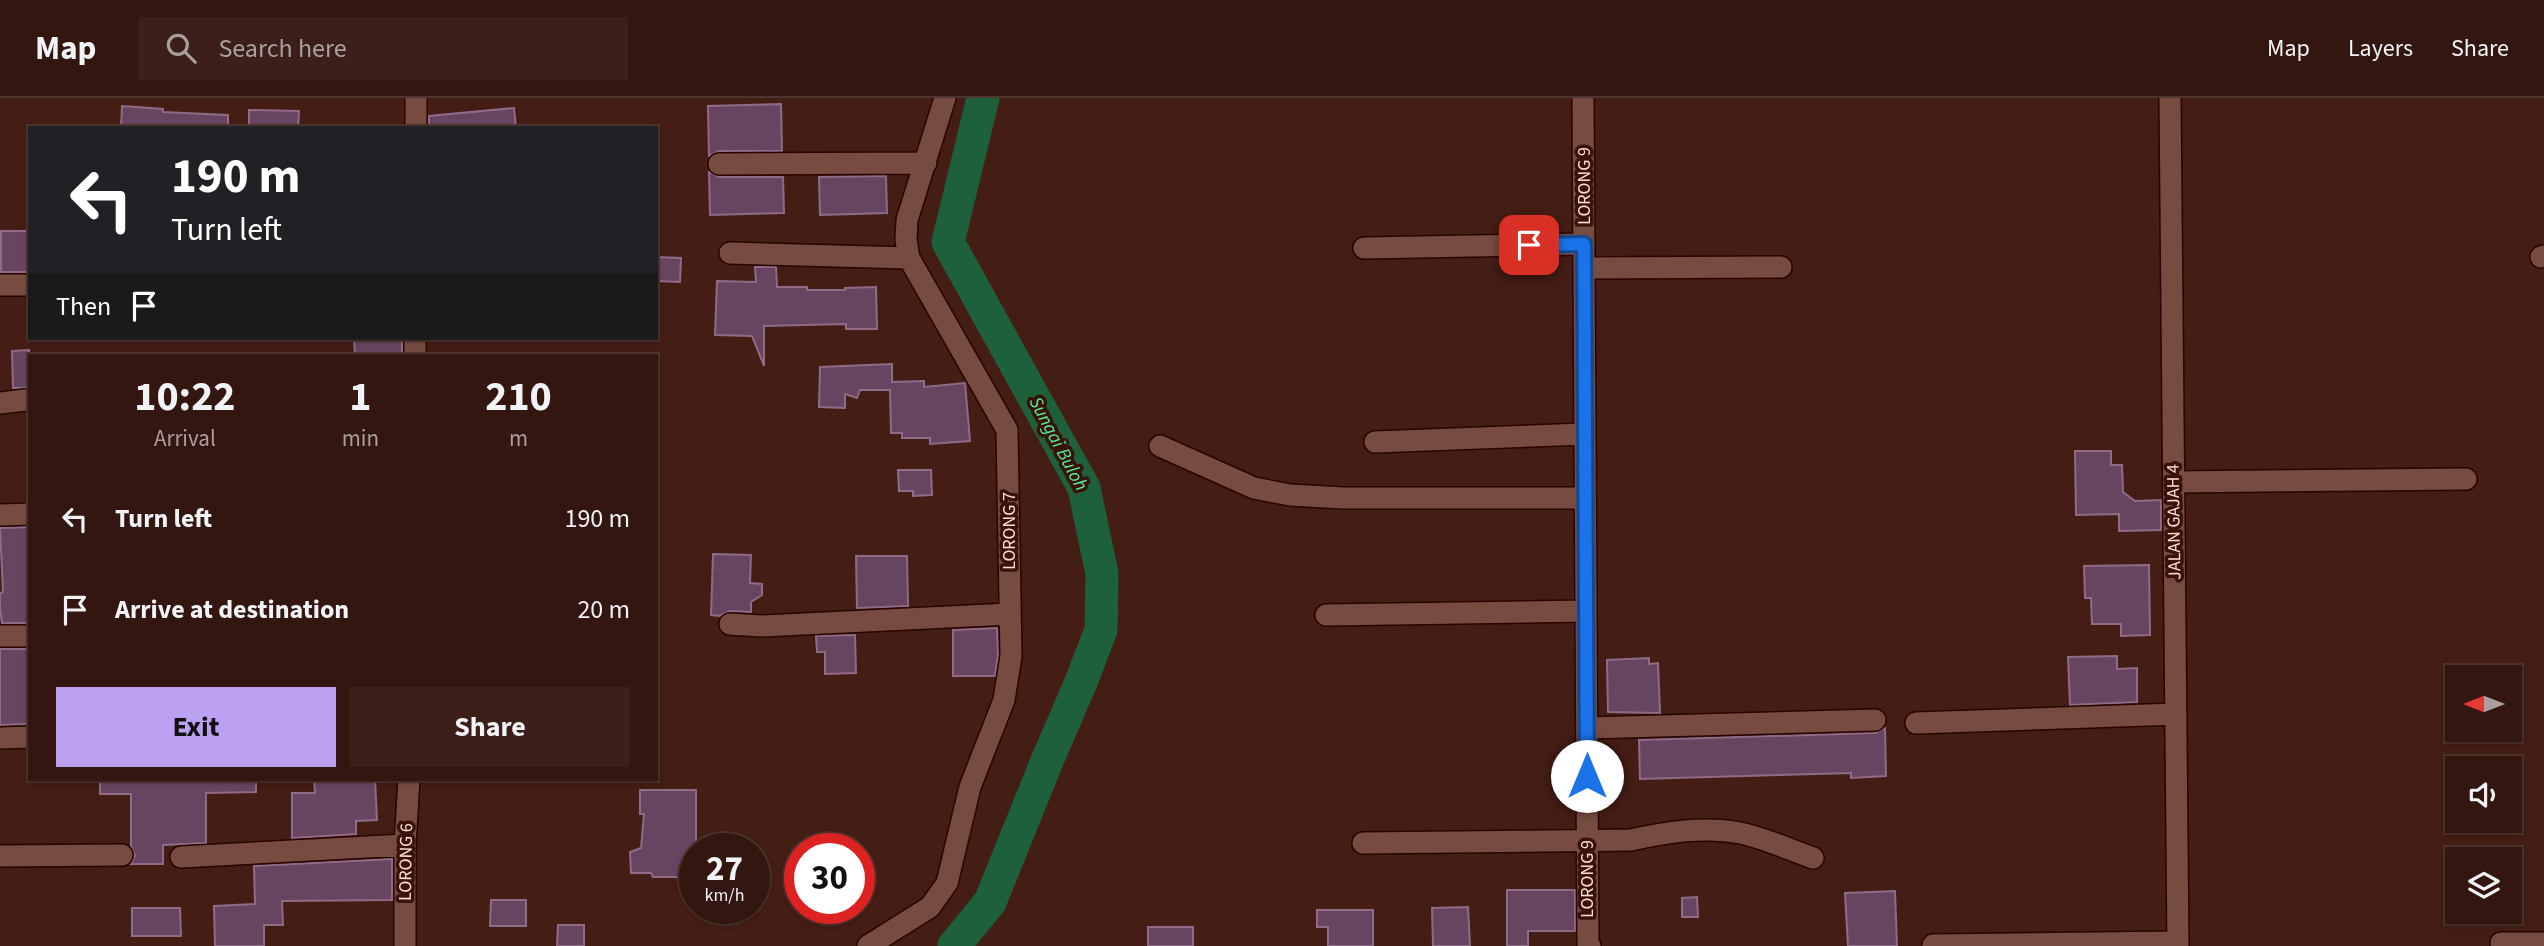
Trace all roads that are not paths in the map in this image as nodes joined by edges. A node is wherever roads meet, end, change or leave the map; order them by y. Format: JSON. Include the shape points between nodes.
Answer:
{"nodes":[{"id":1,"x":416,"y":98,"type":"edge"},
{"id":2,"x":945,"y":98,"type":"edge"},
{"id":3,"x":1583,"y":98,"type":"edge"},
{"id":4,"x":2171,"y":98,"type":"edge"},
{"id":5,"x":416,"y":126,"type":"edge"},
{"id":6,"x":719,"y":163,"type":"dead end"},
{"id":7,"x":926,"y":163,"type":"junction"},
{"id":8,"x":1584,"y":244,"type":"junction"},
{"id":9,"x":1364,"y":248,"type":"dead end"},
{"id":10,"x":730,"y":253,"type":"dead end"},
{"id":11,"x":909,"y":258,"type":"junction"},
{"id":12,"x":1781,"y":267,"type":"dead end"},
{"id":13,"x":1584,"y":268,"type":"junction"},
{"id":14,"x":0,"y":285,"type":"edge"},
{"id":15,"x":28,"y":285,"type":"edge"},
{"id":16,"x":25,"y":400,"type":"dead end"},
{"id":17,"x":0,"y":403,"type":"edge"},
{"id":18,"x":1585,"y":434,"type":"junction"},
{"id":19,"x":1375,"y":442,"type":"dead end"},
{"id":20,"x":1160,"y":446,"type":"dead end"},
{"id":21,"x":2466,"y":479,"type":"dead end"},
{"id":22,"x":2174,"y":482,"type":"junction"},
{"id":23,"x":1585,"y":498,"type":"junction"},
{"id":24,"x":28,"y":514,"type":"edge"},
{"id":25,"x":0,"y":515,"type":"edge"},
{"id":26,"x":1586,"y":611,"type":"junction"},
{"id":27,"x":1010,"y":614,"type":"junction"},
{"id":28,"x":1326,"y":615,"type":"dead end"},
{"id":29,"x":730,"y":624,"type":"dead end"},
{"id":30,"x":0,"y":636,"type":"edge"},
{"id":31,"x":28,"y":636,"type":"edge"},
{"id":32,"x":2176,"y":714,"type":"junction"},
{"id":33,"x":1875,"y":720,"type":"dead end"},
{"id":34,"x":1916,"y":723,"type":"dead end"},
{"id":35,"x":1587,"y":728,"type":"junction"},
{"id":36,"x":28,"y":737,"type":"edge"},
{"id":37,"x":0,"y":738,"type":"edge"},
{"id":38,"x":409,"y":781,"type":"edge"},
{"id":39,"x":1587,"y":840,"type":"junction"},
{"id":40,"x":1363,"y":843,"type":"dead end"},
{"id":41,"x":405,"y":845,"type":"junction"},
{"id":42,"x":122,"y":855,"type":"dead end"},
{"id":43,"x":0,"y":856,"type":"edge"},
{"id":44,"x":181,"y":857,"type":"dead end"},
{"id":45,"x":1813,"y":858,"type":"dead end"},
{"id":46,"x":2501,"y":943,"type":"dead end"},
{"id":47,"x":2544,"y":943,"type":"edge"},
{"id":48,"x":2178,"y":944,"type":"edge"},
{"id":49,"x":1933,"y":945,"type":"edge"},
{"id":50,"x":405,"y":946,"type":"edge"},
{"id":51,"x":868,"y":946,"type":"edge"},
{"id":52,"x":1589,"y":946,"type":"edge"}],
"edges":[{"from":1,"to":5,"type":"street"},
{"from":2,"to":7,"type":"street","name":"LORONG 7"},
{"from":3,"to":8,"type":"street","name":"LORONG 9"},
{"from":4,"to":22,"type":"street","name":"JALAN GAJAH 4"},
{"from":6,"to":7,"type":"street"},
{"from":7,"to":11,"type":"street","name":"LORONG 7","via":[[907,220]]},
{"from":8,"to":9,"type":"street"},
{"from":8,"to":13,"type":"street","name":"LORONG 9"},
{"from":10,"to":11,"type":"street"},
{"from":11,"to":27,"type":"street","name":"LORONG 7","via":[[1007,430]]},
{"from":12,"to":13,"type":"street"},
{"from":13,"to":18,"type":"street","name":"LORONG 9"},
{"from":14,"to":15,"type":"street"},
{"from":16,"to":17,"type":"street"},
{"from":18,"to":19,"type":"street"},
{"from":18,"to":23,"type":"street","name":"LORONG 9"},
{"from":20,"to":23,"type":"street","via":[[1254,488],[1290,495]]},
{"from":21,"to":22,"type":"street"},
{"from":22,"to":32,"type":"street","name":"JALAN GAJAH 4"},
{"from":23,"to":26,"type":"street","name":"LORONG 9"},
{"from":24,"to":25,"type":"street"},
{"from":26,"to":28,"type":"street"},
{"from":26,"to":35,"type":"street","name":"LORONG 9"},
{"from":27,"to":29,"type":"street"},
{"from":27,"to":51,"type":"street","name":"LORONG 7","via":[[1011,656],[1004,700],[970,787],[947,883],[930,907]]},
{"from":30,"to":31,"type":"street"},
{"from":32,"to":34,"type":"street"},
{"from":32,"to":48,"type":"street","name":"JALAN GAJAH 4"},
{"from":33,"to":35,"type":"street"},
{"from":35,"to":39,"type":"street","name":"LORONG 9"},
{"from":36,"to":37,"type":"street"},
{"from":38,"to":41,"type":"street","name":"LORONG 6"},
{"from":39,"to":40,"type":"street"},
{"from":39,"to":45,"type":"street","via":[[1631,840],[1708,830],[1741,833]]},
{"from":39,"to":52,"type":"street","name":"LORONG 9"},
{"from":41,"to":44,"type":"street"},
{"from":41,"to":50,"type":"street","name":"LORONG 6"},
{"from":42,"to":43,"type":"street"},
{"from":46,"to":47,"type":"street"},
{"from":48,"to":49,"type":"street"}]}
